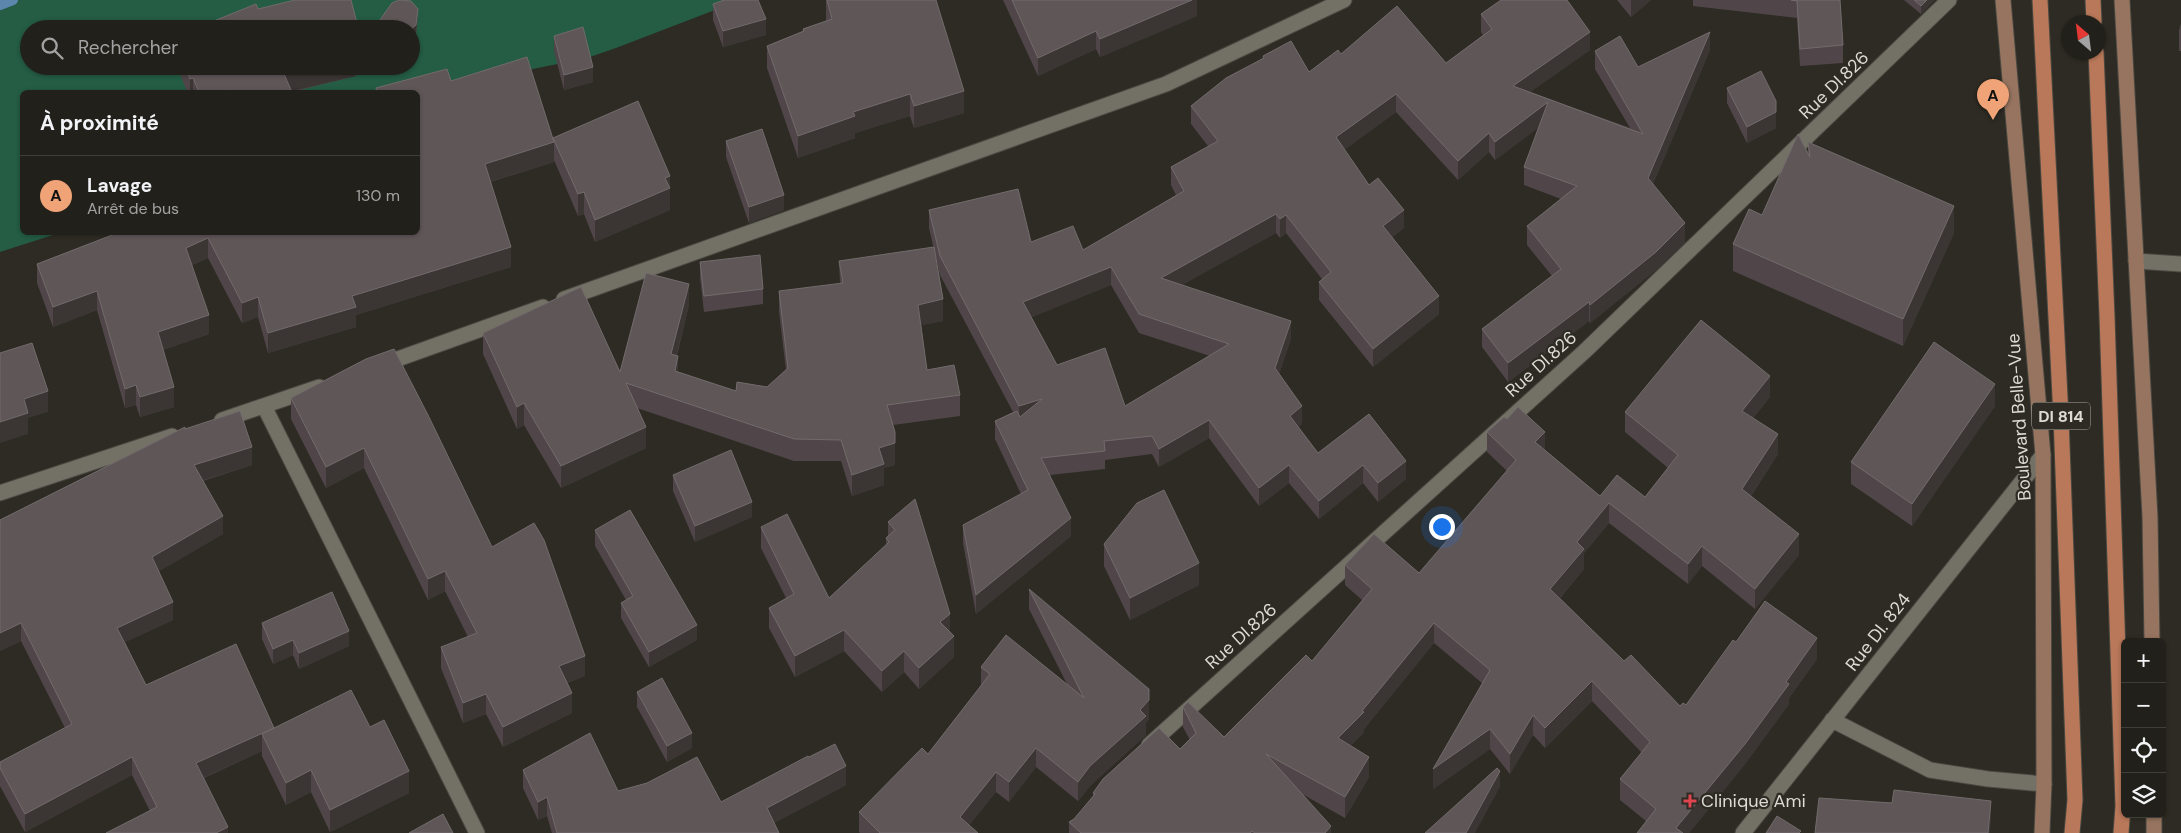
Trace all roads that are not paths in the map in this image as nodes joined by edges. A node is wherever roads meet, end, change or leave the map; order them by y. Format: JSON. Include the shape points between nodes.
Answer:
{"nodes":[{"id":1,"x":1344,"y":0,"type":"edge"},
{"id":2,"x":1949,"y":0,"type":"edge"},
{"id":3,"x":2003,"y":0,"type":"edge"},
{"id":4,"x":2040,"y":0,"type":"edge"},
{"id":5,"x":2093,"y":0,"type":"edge"},
{"id":6,"x":2122,"y":0,"type":"edge"},
{"id":7,"x":2094,"y":15,"type":"edge"},
{"id":8,"x":2096,"y":60,"type":"edge"},
{"id":9,"x":2136,"y":261,"type":"junction"},
{"id":10,"x":2181,"y":264,"type":"edge"},
{"id":11,"x":367,"y":370,"type":"edge"},
{"id":12,"x":330,"y":383,"type":"edge"},
{"id":13,"x":264,"y":406,"type":"junction"},
{"id":14,"x":207,"y":425,"type":"edge"},
{"id":15,"x":188,"y":431,"type":"edge"},
{"id":16,"x":2043,"y":455,"type":"junction"},
{"id":17,"x":0,"y":492,"type":"edge"},
{"id":18,"x":2152,"y":638,"type":"edge"},
{"id":19,"x":1832,"y":720,"type":"junction"},
{"id":20,"x":1141,"y":753,"type":"edge"},
{"id":21,"x":2044,"y":784,"type":"junction"},
{"id":22,"x":2154,"y":818,"type":"edge"},
{"id":23,"x":477,"y":833,"type":"edge"},
{"id":24,"x":1743,"y":833,"type":"edge"},
{"id":25,"x":2042,"y":833,"type":"edge"},
{"id":26,"x":2072,"y":833,"type":"edge"},
{"id":27,"x":2121,"y":833,"type":"edge"},
{"id":28,"x":2154,"y":833,"type":"edge"}],
"edges":[{"from":1,"to":11,"type":"street","via":[[1166,84]]},
{"from":2,"to":20,"type":"street","name":"Rue DI.826","via":[[1585,350]]},
{"from":3,"to":16,"type":"street","name":"Boulevard Belle-Vue"},
{"from":4,"to":26,"type":"main road","number":"DI 814","via":[[2061,417],[2074,800]]},
{"from":5,"to":7,"type":"main road"},
{"from":6,"to":9,"type":"street"},
{"from":8,"to":27,"type":"main road","number":"DI 814","via":[[2123,796]]},
{"from":9,"to":10,"type":"street"},
{"from":9,"to":18,"type":"street","via":[[2150,517]]},
{"from":12,"to":13,"type":"street"},
{"from":13,"to":14,"type":"street"},
{"from":13,"to":23,"type":"street"},
{"from":15,"to":17,"type":"street"},
{"from":16,"to":19,"type":"street","name":"Rue DI. 824"},
{"from":16,"to":21,"type":"street","name":"Boulevard Belle-Vue"},
{"from":19,"to":21,"type":"street","via":[[1930,770]]},
{"from":19,"to":24,"type":"street","name":"Rue DI. 824"},
{"from":21,"to":25,"type":"street","name":"Boulevard Belle-Vue"},
{"from":22,"to":28,"type":"street"}]}
